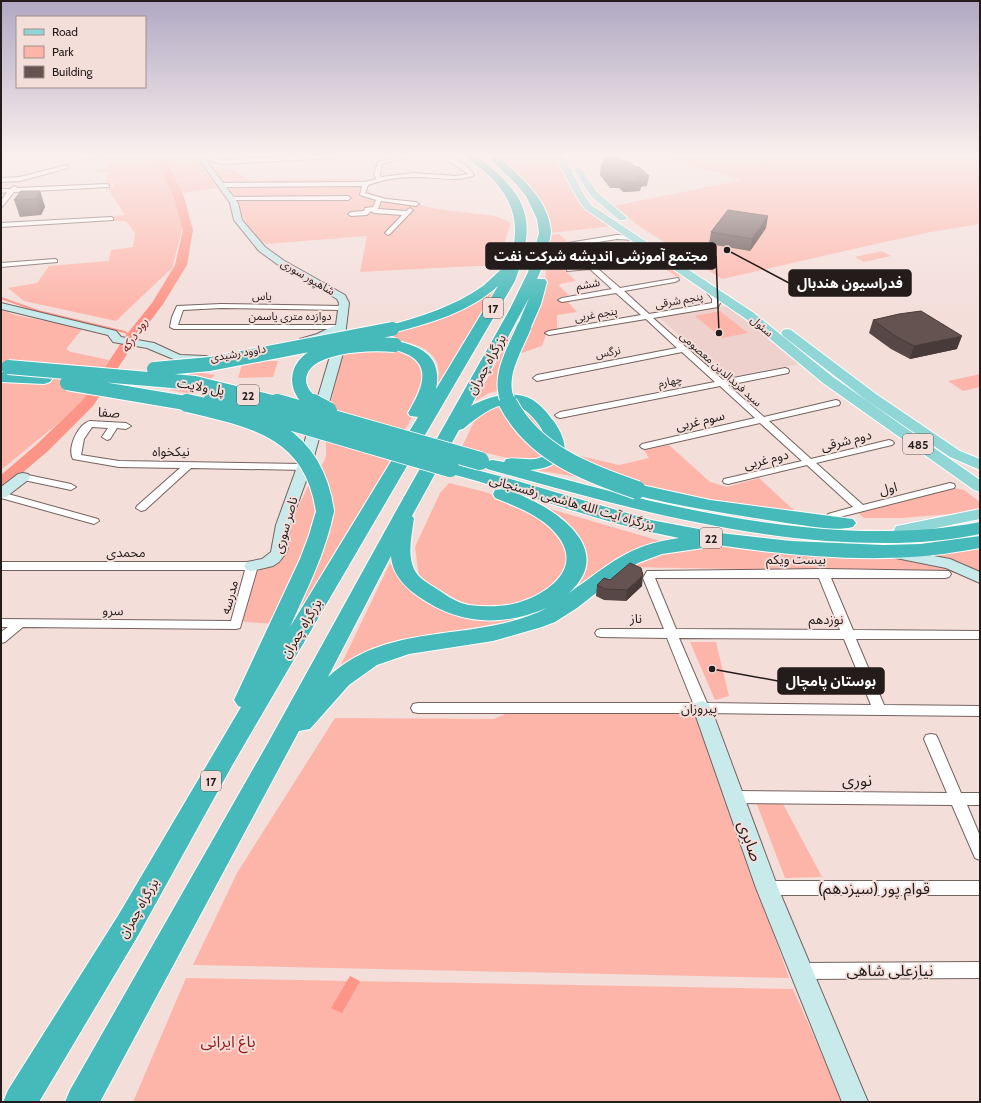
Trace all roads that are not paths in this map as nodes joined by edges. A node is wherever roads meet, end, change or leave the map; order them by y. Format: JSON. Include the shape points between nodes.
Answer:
{"nodes":[{"id":1,"x":234,"y":207,"type":"edge"},
{"id":2,"x":413,"y":207,"type":"edge"},
{"id":3,"x":518,"y":207,"type":"edge"},
{"id":4,"x":538,"y":207,"type":"edge"},
{"id":5,"x":590,"y":207,"type":"edge"},
{"id":6,"x":595,"y":207,"type":"edge"},
{"id":7,"x":609,"y":207,"type":"edge"},
{"id":8,"x":375,"y":210,"type":"joint"},
{"id":9,"x":407,"y":213,"type":"junction"},
{"id":10,"x":351,"y":214,"type":"dead end"},
{"id":11,"x":111,"y":219,"type":"dead end"},
{"id":12,"x":606,"y":219,"type":"junction"},
{"id":13,"x":1,"y":225,"type":"edge"},
{"id":14,"x":388,"y":233,"type":"dead end"},
{"id":15,"x":635,"y":238,"type":"junction"},
{"id":16,"x":646,"y":258,"type":"dead end"},
{"id":17,"x":538,"y":260,"type":"junction"},
{"id":18,"x":55,"y":261,"type":"dead end"},
{"id":19,"x":517,"y":262,"type":"junction"},
{"id":20,"x":1,"y":265,"type":"edge"},
{"id":21,"x":592,"y":267,"type":"junction"},
{"id":22,"x":568,"y":270,"type":"dead end"},
{"id":23,"x":675,"y":280,"type":"dead end"},
{"id":24,"x":706,"y":286,"type":"junction"},
{"id":25,"x":618,"y":290,"type":"junction"},
{"id":26,"x":562,"y":300,"type":"dead end"},
{"id":27,"x":1,"y":306,"type":"edge"},
{"id":28,"x":180,"y":308,"type":"joint"},
{"id":29,"x":343,"y":308,"type":"junction"},
{"id":30,"x":757,"y":315,"type":"junction"},
{"id":31,"x":647,"y":317,"type":"junction"},
{"id":32,"x":340,"y":327,"type":"junction"},
{"id":33,"x":549,"y":333,"type":"dead end"},
{"id":34,"x":286,"y":344,"type":"junction"},
{"id":35,"x":683,"y":349,"type":"junction"},
{"id":36,"x":337,"y":350,"type":"junction"},
{"id":37,"x":324,"y":355,"type":"junction"},
{"id":38,"x":331,"y":369,"type":"junction"},
{"id":39,"x":3,"y":370,"type":"edge"},
{"id":40,"x":785,"y":371,"type":"dead end"},
{"id":41,"x":537,"y":378,"type":"dead end"},
{"id":42,"x":44,"y":379,"type":"junction"},
{"id":43,"x":721,"y":383,"type":"junction"},
{"id":44,"x":861,"y":400,"type":"junction"},
{"id":45,"x":836,"y":403,"type":"dead end"},
{"id":46,"x":560,"y":415,"type":"dead end"},
{"id":47,"x":762,"y":420,"type":"junction"},
{"id":48,"x":90,"y":424,"type":"joint"},
{"id":49,"x":114,"y":426,"type":"junction"},
{"id":50,"x":126,"y":426,"type":"dead end"},
{"id":51,"x":384,"y":433,"type":"junction"},
{"id":52,"x":448,"y":433,"type":"junction"},
{"id":53,"x":107,"y":437,"type":"dead end"},
{"id":54,"x":889,"y":443,"type":"dead end"},
{"id":55,"x":645,"y":446,"type":"dead end"},
{"id":56,"x":955,"y":454,"type":"junction"},
{"id":57,"x":400,"y":460,"type":"junction"},
{"id":58,"x":450,"y":460,"type":"junction"},
{"id":59,"x":480,"y":461,"type":"joint"},
{"id":60,"x":809,"y":462,"type":"junction"},
{"id":61,"x":190,"y":464,"type":"junction"},
{"id":62,"x":980,"y":465,"type":"edge"},
{"id":63,"x":304,"y":467,"type":"junction"},
{"id":64,"x":940,"y":467,"type":"junction"},
{"id":65,"x":980,"y":471,"type":"edge"},
{"id":66,"x":980,"y":476,"type":"edge"},
{"id":67,"x":23,"y":477,"type":"joint"},
{"id":68,"x":728,"y":482,"type":"dead end"},
{"id":69,"x":950,"y":486,"type":"dead end"},
{"id":70,"x":71,"y":487,"type":"dead end"},
{"id":71,"x":980,"y":487,"type":"edge"},
{"id":72,"x":980,"y":491,"type":"edge"},
{"id":73,"x":1,"y":495,"type":"edge"},
{"id":74,"x":980,"y":498,"type":"edge"},
{"id":75,"x":141,"y":508,"type":"dead end"},
{"id":76,"x":861,"y":509,"type":"junction"},
{"id":77,"x":405,"y":511,"type":"junction"},
{"id":78,"x":832,"y":516,"type":"dead end"},
{"id":79,"x":94,"y":521,"type":"dead end"},
{"id":80,"x":978,"y":529,"type":"edge"},
{"id":81,"x":902,"y":530,"type":"junction"},
{"id":82,"x":836,"y":536,"type":"junction"},
{"id":83,"x":746,"y":544,"type":"junction"},
{"id":84,"x":876,"y":551,"type":"junction"},
{"id":85,"x":1,"y":566,"type":"edge"},
{"id":86,"x":252,"y":566,"type":"junction"},
{"id":87,"x":823,"y":573,"type":"junction"},
{"id":88,"x":945,"y":574,"type":"dead end"},
{"id":89,"x":649,"y":578,"type":"joint"},
{"id":90,"x":980,"y":578,"type":"edge"},
{"id":91,"x":1,"y":623,"type":"edge"},
{"id":92,"x":21,"y":623,"type":"junction"},
{"id":93,"x":224,"y":626,"type":"joint"},
{"id":94,"x":601,"y":633,"type":"dead end"},
{"id":95,"x":671,"y":633,"type":"junction"},
{"id":96,"x":848,"y":634,"type":"junction"},
{"id":97,"x":980,"y":635,"type":"edge"},
{"id":98,"x":1,"y":639,"type":"edge"},
{"id":99,"x":418,"y":708,"type":"dead end"},
{"id":100,"x":702,"y":708,"type":"junction"},
{"id":101,"x":879,"y":709,"type":"junction"},
{"id":102,"x":980,"y":711,"type":"edge"},
{"id":103,"x":931,"y":739,"type":"dead end"},
{"id":104,"x":278,"y":748,"type":"junction"},
{"id":105,"x":224,"y":757,"type":"junction"},
{"id":106,"x":734,"y":797,"type":"junction"},
{"id":107,"x":956,"y":798,"type":"junction"},
{"id":108,"x":980,"y":799,"type":"edge"},
{"id":109,"x":980,"y":853,"type":"edge"},
{"id":110,"x":767,"y":888,"type":"junction"},
{"id":111,"x":980,"y":888,"type":"edge"},
{"id":112,"x":800,"y":970,"type":"junction"},
{"id":113,"x":980,"y":970,"type":"edge"},
{"id":114,"x":20,"y":1102,"type":"edge"},
{"id":115,"x":82,"y":1102,"type":"edge"},
{"id":116,"x":855,"y":1102,"type":"edge"}],
"edges":[{"from":1,"to":29,"type":"street","name":"شاهپور سوری","via":[[238,220],[262,249],[280,262],[332,290],[343,299]]},
{"from":2,"to":9,"type":"street"},
{"from":3,"to":19,"type":"highway","name":"بزرگراه چمران","number":"17","via":[[522,230]]},
{"from":4,"to":17,"type":"highway","name":"بزرگراه چمران","number":"17","via":[[545,234]]},
{"from":5,"to":12,"type":"main road","name":"سئول","number":"485"},
{"from":6,"to":12,"type":"main road"},
{"from":7,"to":30,"type":"main road","name":"سئول","number":"485","via":[[638,231],[744,301]]},
{"from":8,"to":9,"type":"street"},
{"from":8,"to":10,"type":"street","via":[[367,209],[368,213]]},
{"from":9,"to":14,"type":"street"},
{"from":11,"to":13,"type":"street"},
{"from":12,"to":15,"type":"main road","name":"سئول","number":"485"},
{"from":15,"to":21,"type":"street","name":"سید فریدالدین معصومی","via":[[617,237],[568,245]]},
{"from":15,"to":24,"type":"main road","name":"سئول","number":"485"},
{"from":16,"to":21,"type":"street"},
{"from":17,"to":52,"type":"highway","name":"بزرگراه چمران","number":"17","via":[[517,309]]},
{"from":17,"to":81,"type":"highway","bridge":true,"via":[[542,269],[534,304],[506,370],[504,385],[508,403],[519,422],[542,444],[586,471],[637,490],[710,506]]},
{"from":18,"to":20,"type":"street"},
{"from":19,"to":39,"type":"highway","bridge":true,"via":[[487,289],[456,307],[392,329],[210,364],[175,368],[61,365]]},
{"from":19,"to":57,"type":"highway","name":"بزرگراه چمران","number":"17","via":[[487,318]]},
{"from":21,"to":22,"type":"street"},
{"from":21,"to":25,"type":"street","name":"سید فریدالدین معصومی"},
{"from":23,"to":25,"type":"street","name":"ششم"},
{"from":24,"to":30,"type":"main road","name":"سئول","number":"485"},
{"from":24,"to":31,"type":"street","name":"پنجم شرقی","via":[[716,299],[715,305]]},
{"from":25,"to":26,"type":"street","name":"ششم"},
{"from":25,"to":31,"type":"street","name":"سید فریدالدین معصومی"},
{"from":27,"to":34,"type":"street","name":"داوود رشیدی","via":[[106,331],[112,333],[117,340],[150,345],[174,358],[218,357]]},
{"from":28,"to":29,"type":"street","name":"یاس","via":[[198,305]]},
{"from":28,"to":32,"type":"street","name":"دوازده متری یاسمن","via":[[174,327]]},
{"from":29,"to":32,"type":"street","name":"شاهپور سوری"},
{"from":30,"to":44,"type":"main road","name":"سئول","number":"485","via":[[799,358]]},
{"from":30,"to":56,"type":"main road"},
{"from":30,"to":64,"type":"main road","via":[[762,333],[802,368]]},
{"from":31,"to":33,"type":"street","name":"پنجم غربی"},
{"from":31,"to":35,"type":"street","name":"سید فریدالدین معصومی"},
{"from":32,"to":34,"type":"street","name":"داوود رشیدی","via":[[321,336]]},
{"from":32,"to":36,"type":"street","name":"شاهپور سوری"},
{"from":34,"to":36,"type":"street","via":[[330,344]]},
{"from":34,"to":37,"type":"street","via":[[308,346]]},
{"from":35,"to":41,"type":"street","name":"نرگس"},
{"from":35,"to":43,"type":"street","name":"سید فریدالدین معصومی"},
{"from":36,"to":37,"type":"street","via":[[331,356]]},
{"from":36,"to":38,"type":"street","name":"شاهپور سوری"},
{"from":37,"to":38,"type":"street"},
{"from":38,"to":63,"type":"street","name":"شاهپور سوری"},
{"from":39,"to":42,"type":"highway","number":"22"},
{"from":39,"to":51,"type":"highway","name":"پل ولایت","number":"22","bridge":true,"via":[[101,373],[195,383]]},
{"from":40,"to":43,"type":"street","name":"چهارم"},
{"from":42,"to":58,"type":"highway","name":"پل ولایت","number":"22","bridge":true,"via":[[77,380],[153,389],[218,402]]},
{"from":42,"to":105,"type":"highway","bridge":true,"via":[[166,398],[261,425],[295,445],[317,474],[325,511],[316,544],[233,728]]},
{"from":43,"to":46,"type":"street","name":"چهارم"},
{"from":43,"to":47,"type":"street","name":"سید فریدالدین معصومی"},
{"from":44,"to":66,"type":"main road","name":"سئول","number":"485"},
{"from":44,"to":71,"type":"main road","name":"سئول","number":"485"},
{"from":45,"to":47,"type":"street","name":"سوم غربی"},
{"from":47,"to":55,"type":"street","name":"سوم غربی"},
{"from":47,"to":60,"type":"street","name":"سید فریدالدین معصومی"},
{"from":48,"to":49,"type":"street","name":"صفا"},
{"from":48,"to":61,"type":"street","name":"نیکخواه","via":[[76,444],[76,457],[119,464]]},
{"from":49,"to":50,"type":"street","name":"صفا"},
{"from":49,"to":53,"type":"street"},
{"from":51,"to":57,"type":"highway","bridge":true,"via":[[311,403],[302,393],[298,379],[302,368],[328,350],[367,343],[395,345],[423,357],[431,370],[430,382],[425,399],[404,434]]},
{"from":51,"to":58,"type":"highway","name":"پل ولایت","number":"22","bridge":true},
{"from":52,"to":58,"type":"highway","via":[[482,405],[515,400],[529,405],[542,417],[557,447],[552,458],[534,464]]},
{"from":52,"to":77,"type":"highway","name":"بزرگراه چمران","number":"17"},
{"from":54,"to":60,"type":"street","name":"دوم شرقی"},
{"from":56,"to":62,"type":"main road"},
{"from":56,"to":65,"type":"main road"},
{"from":57,"to":105,"type":"highway","name":"بزرگراه چمران","number":"17"},
{"from":58,"to":59,"type":"highway","name":"پل ولایت","number":"22","bridge":true},
{"from":58,"to":77,"type":"highway","via":[[468,480],[527,504],[564,530],[572,542],[577,561],[574,574],[567,585],[543,601],[514,611],[476,613],[454,608],[420,588],[404,569],[401,554]]},
{"from":58,"to":83,"type":"highway","name":"بزرگراه آیت الله هاشمی رفسنجانی","number":"22","via":[[493,479],[589,509],[651,526]]},
{"from":59,"to":82,"type":"highway","name":"بزرگراه آیت الله هاشمی رفسنجانی","number":"22","via":[[679,514],[755,528]]},
{"from":60,"to":68,"type":"street","name":"دوم غربی"},
{"from":60,"to":76,"type":"street","name":"سید فریدالدین معصومی"},
{"from":61,"to":63,"type":"street","name":"نیکخواه"},
{"from":61,"to":75,"type":"street"},
{"from":63,"to":86,"type":"street","name":"ناصر سوری","via":[[288,509],[277,556],[269,562]]},
{"from":64,"to":72,"type":"main road"},
{"from":64,"to":74,"type":"main road"},
{"from":67,"to":70,"type":"street"},
{"from":67,"to":73,"type":"street"},
{"from":69,"to":76,"type":"street","name":"اول"},
{"from":73,"to":79,"type":"street"},
{"from":76,"to":78,"type":"street","name":"اول"},
{"from":77,"to":104,"type":"highway","name":"بزرگراه چمران","number":"17"},
{"from":80,"to":81,"type":"highway"},
{"from":80,"to":82,"type":"highway","name":"بزرگراه آیت الله هاشمی رفسنجانی","number":"22","via":[[900,537]]},
{"from":80,"to":84,"type":"highway","name":"بزرگراه آیت الله هاشمی رفسنجانی","number":"22","via":[[910,551]]},
{"from":81,"to":82,"type":"highway"},
{"from":83,"to":84,"type":"highway","name":"بزرگراه آیت الله هاشمی رفسنجانی","number":"22"},
{"from":83,"to":104,"type":"highway","via":[[698,543],[646,552],[622,563],[564,609],[534,623],[420,644],[369,659],[348,671]]},
{"from":84,"to":90,"type":"street","via":[[950,564]]},
{"from":85,"to":86,"type":"street","name":"محمدی"},
{"from":86,"to":93,"type":"street","name":"مدرسه","via":[[236,625]]},
{"from":87,"to":88,"type":"street","name":"بیست ویکم"},
{"from":87,"to":89,"type":"street","name":"بیست ویکم","via":[[652,573]]},
{"from":87,"to":96,"type":"street"},
{"from":89,"to":95,"type":"street","name":"صابری"},
{"from":91,"to":92,"type":"street","name":"سرو"},
{"from":92,"to":93,"type":"street","name":"سرو"},
{"from":92,"to":98,"type":"street"},
{"from":94,"to":95,"type":"street","name":"ناز"},
{"from":95,"to":96,"type":"street","name":"نوزدهم"},
{"from":95,"to":100,"type":"street","name":"صابری"},
{"from":96,"to":97,"type":"street","name":"نوزدهم"},
{"from":96,"to":101,"type":"street"},
{"from":99,"to":100,"type":"street","name":"پیروزان"},
{"from":100,"to":101,"type":"street","name":"پیروزان"},
{"from":100,"to":106,"type":"street","name":"صابری"},
{"from":101,"to":102,"type":"street","name":"پیروزان"},
{"from":103,"to":107,"type":"street"},
{"from":104,"to":115,"type":"highway","name":"بزرگراه چمران","number":"17"},
{"from":105,"to":114,"type":"highway","name":"بزرگراه چمران","number":"17","via":[[129,924]]},
{"from":106,"to":107,"type":"street","name":"نوری"},
{"from":106,"to":110,"type":"street","name":"صابری"},
{"from":107,"to":108,"type":"street","name":"نوری"},
{"from":107,"to":109,"type":"street"},
{"from":110,"to":111,"type":"street","name":"قوام پور (سیزدهم)"},
{"from":110,"to":112,"type":"street","name":"صابری"},
{"from":112,"to":113,"type":"street","name":"نیازعلی شاهی"},
{"from":112,"to":116,"type":"street","name":"صابری"}]}
